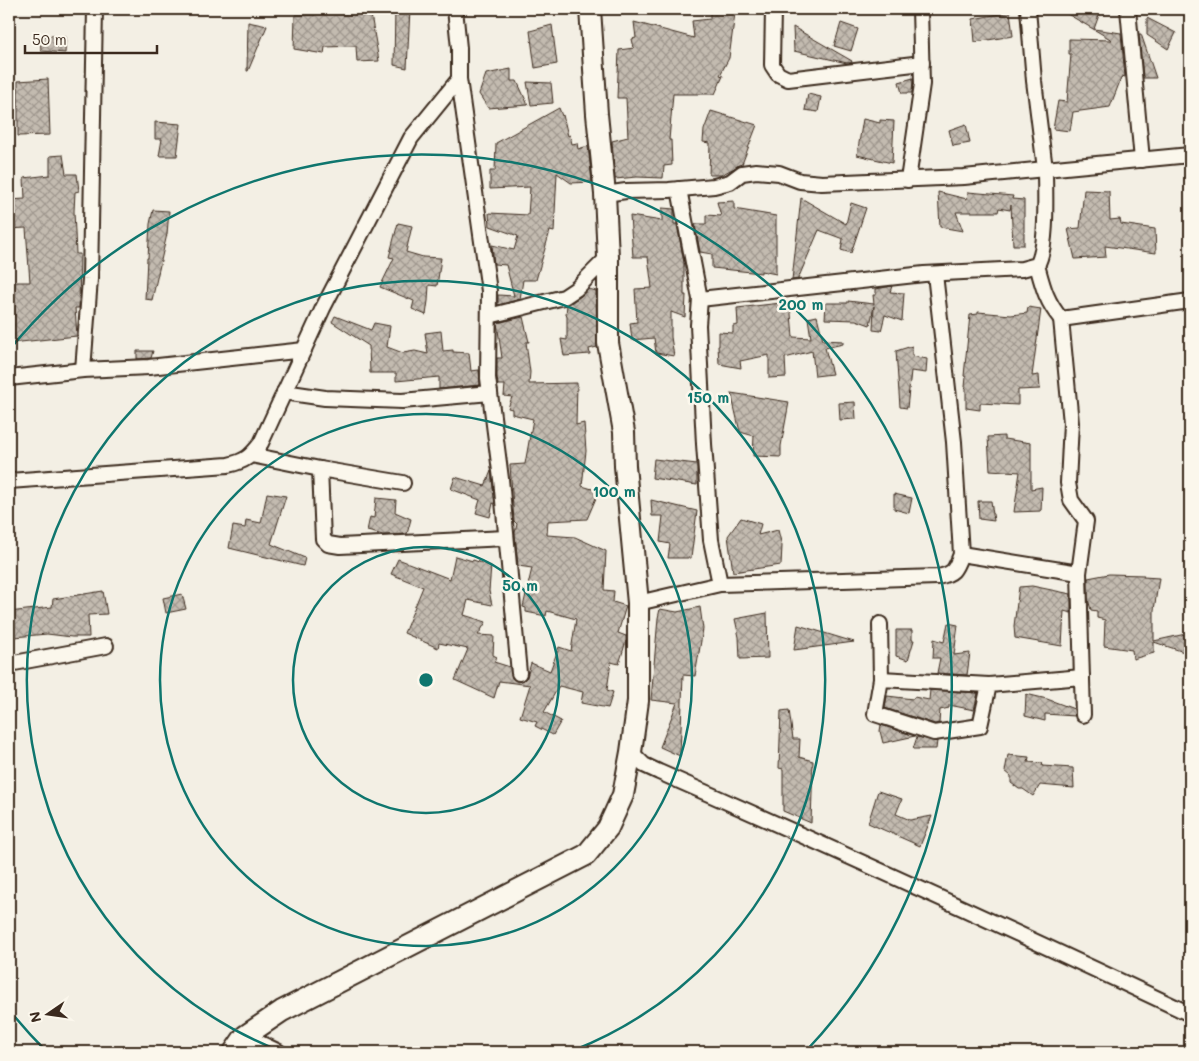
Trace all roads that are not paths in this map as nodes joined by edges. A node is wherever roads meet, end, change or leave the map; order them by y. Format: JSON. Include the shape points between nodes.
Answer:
{"nodes":[{"id":1,"x":96,"y":9,"type":"edge"},
{"id":2,"x":455,"y":9,"type":"edge"},
{"id":3,"x":590,"y":9,"type":"edge"},
{"id":4,"x":773,"y":9,"type":"edge"},
{"id":5,"x":920,"y":9,"type":"edge"},
{"id":6,"x":1028,"y":9,"type":"edge"},
{"id":7,"x":1128,"y":9,"type":"edge"},
{"id":8,"x":922,"y":63,"type":"junction"},
{"id":9,"x":459,"y":79,"type":"junction"},
{"id":10,"x":1190,"y":155,"type":"edge"},
{"id":11,"x":1142,"y":160,"type":"junction"},
{"id":12,"x":1045,"y":168,"type":"junction"},
{"id":13,"x":908,"y":180,"type":"junction"},
{"id":14,"x":679,"y":189,"type":"junction"},
{"id":15,"x":605,"y":194,"type":"junction"},
{"id":16,"x":608,"y":257,"type":"junction"},
{"id":17,"x":1036,"y":265,"type":"junction"},
{"id":18,"x":935,"y":274,"type":"junction"},
{"id":19,"x":700,"y":299,"type":"junction"},
{"id":20,"x":1190,"y":302,"type":"edge"},
{"id":21,"x":489,"y":316,"type":"junction"},
{"id":22,"x":1061,"y":319,"type":"junction"},
{"id":23,"x":304,"y":350,"type":"junction"},
{"id":24,"x":83,"y":370,"type":"junction"},
{"id":25,"x":9,"y":378,"type":"edge"},
{"id":26,"x":284,"y":392,"type":"junction"},
{"id":27,"x":490,"y":393,"type":"junction"},
{"id":28,"x":251,"y":455,"type":"junction"},
{"id":29,"x":320,"y":469,"type":"junction"},
{"id":30,"x":9,"y":481,"type":"edge"},
{"id":31,"x":403,"y":483,"type":"dead end"},
{"id":32,"x":506,"y":538,"type":"junction"},
{"id":33,"x":961,"y":554,"type":"junction"},
{"id":34,"x":1079,"y":573,"type":"junction"},
{"id":35,"x":720,"y":584,"type":"junction"},
{"id":36,"x":638,"y":603,"type":"junction"},
{"id":37,"x":880,"y":624,"type":"dead end"},
{"id":38,"x":106,"y":646,"type":"dead end"},
{"id":39,"x":9,"y":664,"type":"edge"},
{"id":40,"x":520,"y":673,"type":"dead end"},
{"id":41,"x":1082,"y":677,"type":"junction"},
{"id":42,"x":881,"y":679,"type":"junction"},
{"id":43,"x":989,"y":685,"type":"junction"},
{"id":44,"x":1083,"y":715,"type":"dead end"},
{"id":45,"x":631,"y":752,"type":"junction"},
{"id":46,"x":1190,"y":1014,"type":"edge"},
{"id":47,"x":239,"y":1044,"type":"edge"},
{"id":48,"x":279,"y":1052,"type":"edge"}],
"edges":[{"from":1,"to":24,"type":"street","via":[[90,279]]},
{"from":2,"to":9,"type":"street"},
{"from":3,"to":15,"type":"street"},
{"from":4,"to":8,"type":"street","via":[[772,65],[778,74],[788,79]]},
{"from":5,"to":8,"type":"street"},
{"from":6,"to":12,"type":"street"},
{"from":7,"to":11,"type":"street"},
{"from":8,"to":13,"type":"street"},
{"from":9,"to":21,"type":"street","via":[[489,290]]},
{"from":9,"to":23,"type":"street","via":[[412,138]]},
{"from":10,"to":11,"type":"street"},
{"from":11,"to":12,"type":"street"},
{"from":12,"to":13,"type":"street"},
{"from":12,"to":17,"type":"street","via":[[1044,236],[1042,257]]},
{"from":13,"to":14,"type":"street","via":[[822,183],[756,171],[742,173],[730,182],[714,186]]},
{"from":14,"to":15,"type":"street"},
{"from":14,"to":19,"type":"street"},
{"from":15,"to":16,"type":"street"},
{"from":16,"to":21,"type":"street","via":[[564,298]]},
{"from":16,"to":36,"type":"street","via":[[608,343],[624,432]]},
{"from":17,"to":18,"type":"street"},
{"from":17,"to":22,"type":"street","via":[[1046,296]]},
{"from":18,"to":19,"type":"street"},
{"from":18,"to":33,"type":"street","via":[[954,442]]},
{"from":19,"to":35,"type":"street","via":[[698,325],[711,540]]},
{"from":20,"to":22,"type":"street"},
{"from":21,"to":27,"type":"street"},
{"from":22,"to":34,"type":"street","via":[[1070,422],[1068,483],[1071,500],[1086,521]]},
{"from":23,"to":24,"type":"street","via":[[149,367]]},
{"from":23,"to":26,"type":"street"},
{"from":24,"to":25,"type":"street"},
{"from":26,"to":27,"type":"street","via":[[325,398],[402,401]]},
{"from":26,"to":28,"type":"street","via":[[261,443]]},
{"from":27,"to":32,"type":"street"},
{"from":28,"to":29,"type":"street"},
{"from":28,"to":30,"type":"street","via":[[242,462],[228,465]]},
{"from":29,"to":31,"type":"street"},
{"from":29,"to":32,"type":"street","via":[[323,538],[328,544]]},
{"from":32,"to":40,"type":"street"},
{"from":33,"to":34,"type":"street"},
{"from":33,"to":35,"type":"street","via":[[956,569],[943,576]]},
{"from":34,"to":41,"type":"street"},
{"from":35,"to":36,"type":"street"},
{"from":36,"to":45,"type":"street","via":[[638,701]]},
{"from":37,"to":42,"type":"street"},
{"from":38,"to":39,"type":"street"},
{"from":41,"to":43,"type":"street"},
{"from":41,"to":44,"type":"street"},
{"from":42,"to":43,"type":"street"},
{"from":42,"to":43,"type":"street","via":[[876,714],[934,733],[980,726]]},
{"from":45,"to":46,"type":"street","via":[[644,765],[842,852]]},
{"from":45,"to":47,"type":"street","via":[[623,795],[608,828],[586,855],[282,1010]]},
{"from":47,"to":48,"type":"street"}]}
